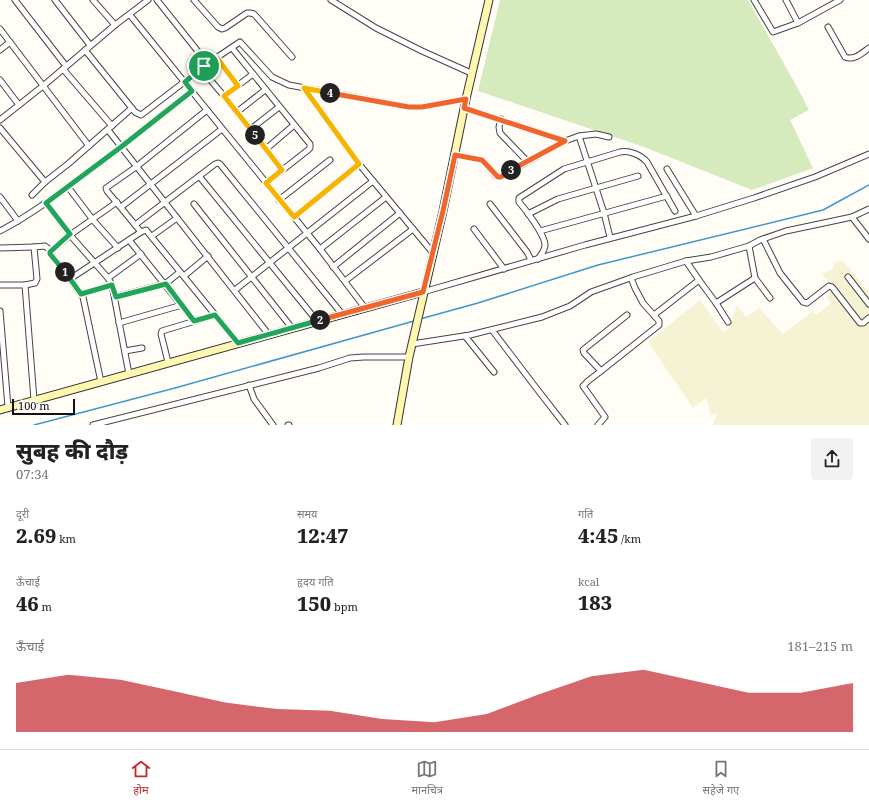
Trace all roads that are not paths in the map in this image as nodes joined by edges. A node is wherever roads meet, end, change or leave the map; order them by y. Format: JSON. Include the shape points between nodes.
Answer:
{"nodes":[{"id":1,"x":15,"y":0,"type":"edge"},
{"id":2,"x":55,"y":0,"type":"edge"},
{"id":3,"x":93,"y":0,"type":"edge"},
{"id":4,"x":157,"y":0,"type":"edge"},
{"id":5,"x":194,"y":0,"type":"edge"},
{"id":6,"x":331,"y":0,"type":"edge"},
{"id":7,"x":489,"y":0,"type":"edge"},
{"id":8,"x":754,"y":0,"type":"edge"},
{"id":9,"x":786,"y":0,"type":"edge"},
{"id":10,"x":840,"y":0,"type":"edge"},
{"id":11,"x":146,"y":1,"type":"edge"},
{"id":12,"x":130,"y":14,"type":"junction"},
{"id":13,"x":798,"y":23,"type":"junction"},
{"id":14,"x":115,"y":25,"type":"junction"},
{"id":15,"x":828,"y":27,"type":"dead end"},
{"id":16,"x":0,"y":29,"type":"edge"},
{"id":17,"x":10,"y":42,"type":"junction"},
{"id":18,"x":90,"y":45,"type":"junction"},
{"id":19,"x":232,"y":48,"type":"junction"},
{"id":20,"x":869,"y":48,"type":"edge"},
{"id":21,"x":0,"y":50,"type":"edge"},
{"id":22,"x":85,"y":50,"type":"junction"},
{"id":23,"x":292,"y":57,"type":"dead end"},
{"id":24,"x":217,"y":58,"type":"junction"},
{"id":25,"x":203,"y":67,"type":"junction"},
{"id":26,"x":64,"y":68,"type":"junction"},
{"id":27,"x":471,"y":73,"type":"junction"},
{"id":28,"x":253,"y":74,"type":"junction"},
{"id":29,"x":0,"y":80,"type":"edge"},
{"id":30,"x":185,"y":82,"type":"junction"},
{"id":31,"x":43,"y":86,"type":"junction"},
{"id":32,"x":238,"y":86,"type":"junction"},
{"id":33,"x":304,"y":88,"type":"junction"},
{"id":34,"x":265,"y":90,"type":"junction"},
{"id":35,"x":192,"y":91,"type":"junction"},
{"id":36,"x":224,"y":96,"type":"junction"},
{"id":37,"x":466,"y":99,"type":"junction"},
{"id":38,"x":19,"y":105,"type":"junction"},
{"id":39,"x":279,"y":107,"type":"junction"},
{"id":40,"x":132,"y":108,"type":"junction"},
{"id":41,"x":464,"y":108,"type":"junction"},
{"id":42,"x":207,"y":110,"type":"junction"},
{"id":43,"x":237,"y":112,"type":"junction"},
{"id":44,"x":502,"y":119,"type":"junction"},
{"id":45,"x":0,"y":120,"type":"edge"},
{"id":46,"x":294,"y":125,"type":"junction"},
{"id":47,"x":0,"y":128,"type":"edge"},
{"id":48,"x":110,"y":128,"type":"junction"},
{"id":49,"x":222,"y":129,"type":"junction"},
{"id":50,"x":251,"y":129,"type":"junction"},
{"id":51,"x":579,"y":136,"type":"junction"},
{"id":52,"x":609,"y":137,"type":"dead end"},
{"id":53,"x":565,"y":141,"type":"junction"},
{"id":54,"x":89,"y":146,"type":"junction"},
{"id":55,"x":121,"y":147,"type":"junction"},
{"id":56,"x":266,"y":149,"type":"junction"},
{"id":57,"x":869,"y":154,"type":"edge"},
{"id":58,"x":455,"y":155,"type":"junction"},
{"id":59,"x":330,"y":160,"type":"dead end"},
{"id":60,"x":527,"y":161,"type":"junction"},
{"id":61,"x":587,"y":162,"type":"junction"},
{"id":62,"x":359,"y":164,"type":"junction"},
{"id":63,"x":136,"y":166,"type":"junction"},
{"id":64,"x":667,"y":169,"type":"dead end"},
{"id":65,"x":282,"y":170,"type":"junction"},
{"id":66,"x":199,"y":176,"type":"junction"},
{"id":67,"x":638,"y":176,"type":"dead end"},
{"id":68,"x":373,"y":181,"type":"junction"},
{"id":69,"x":45,"y":182,"type":"junction"},
{"id":70,"x":266,"y":183,"type":"junction"},
{"id":71,"x":149,"y":184,"type":"junction"},
{"id":72,"x":68,"y":187,"type":"junction"},
{"id":73,"x":596,"y":188,"type":"junction"},
{"id":74,"x":32,"y":195,"type":"dead end"},
{"id":75,"x":666,"y":196,"type":"junction"},
{"id":76,"x":386,"y":197,"type":"junction"},
{"id":77,"x":0,"y":198,"type":"edge"},
{"id":78,"x":279,"y":200,"type":"junction"},
{"id":79,"x":117,"y":202,"type":"junction"},
{"id":80,"x":165,"y":202,"type":"junction"},
{"id":81,"x":46,"y":203,"type":"junction"},
{"id":82,"x":194,"y":204,"type":"dead end"},
{"id":83,"x":490,"y":204,"type":"dead end"},
{"id":84,"x":120,"y":207,"type":"junction"},
{"id":85,"x":869,"y":209,"type":"edge"},
{"id":86,"x":675,"y":211,"type":"dead end"},
{"id":87,"x":400,"y":213,"type":"junction"},
{"id":88,"x":604,"y":213,"type":"junction"},
{"id":89,"x":528,"y":214,"type":"junction"},
{"id":90,"x":696,"y":216,"type":"junction"},
{"id":91,"x":294,"y":217,"type":"junction"},
{"id":92,"x":852,"y":217,"type":"junction"},
{"id":93,"x":177,"y":218,"type":"junction"},
{"id":94,"x":93,"y":220,"type":"junction"},
{"id":95,"x":18,"y":222,"type":"junction"},
{"id":96,"x":135,"y":225,"type":"junction"},
{"id":97,"x":413,"y":229,"type":"junction"},
{"id":98,"x":474,"y":229,"type":"dead end"},
{"id":99,"x":0,"y":231,"type":"edge"},
{"id":100,"x":540,"y":231,"type":"junction"},
{"id":101,"x":141,"y":232,"type":"junction"},
{"id":102,"x":70,"y":234,"type":"junction"},
{"id":103,"x":307,"y":234,"type":"junction"},
{"id":104,"x":152,"y":236,"type":"junction"},
{"id":105,"x":610,"y":238,"type":"junction"},
{"id":106,"x":869,"y":238,"type":"edge"},
{"id":107,"x":764,"y":239,"type":"junction"},
{"id":108,"x":129,"y":240,"type":"junction"},
{"id":109,"x":749,"y":246,"type":"junction"},
{"id":110,"x":34,"y":247,"type":"junction"},
{"id":111,"x":0,"y":248,"type":"edge"},
{"id":112,"x":118,"y":248,"type":"junction"},
{"id":113,"x":288,"y":248,"type":"junction"},
{"id":114,"x":320,"y":249,"type":"junction"},
{"id":115,"x":50,"y":250,"type":"junction"},
{"id":116,"x":433,"y":253,"type":"junction"},
{"id":117,"x":141,"y":254,"type":"junction"},
{"id":118,"x":208,"y":256,"type":"junction"},
{"id":119,"x":538,"y":259,"type":"junction"},
{"id":120,"x":531,"y":260,"type":"junction"},
{"id":121,"x":686,"y":261,"type":"junction"},
{"id":122,"x":95,"y":262,"type":"junction"},
{"id":123,"x":270,"y":263,"type":"junction"},
{"id":124,"x":333,"y":266,"type":"junction"},
{"id":125,"x":504,"y":268,"type":"junction"},
{"id":126,"x":182,"y":274,"type":"junction"},
{"id":127,"x":252,"y":277,"type":"junction"},
{"id":128,"x":848,"y":277,"type":"dead end"},
{"id":129,"x":108,"y":278,"type":"junction"},
{"id":130,"x":631,"y":278,"type":"junction"},
{"id":131,"x":755,"y":278,"type":"junction"},
{"id":132,"x":70,"y":279,"type":"junction"},
{"id":133,"x":699,"y":280,"type":"junction"},
{"id":134,"x":345,"y":281,"type":"junction"},
{"id":135,"x":25,"y":284,"type":"junction"},
{"id":136,"x":166,"y":284,"type":"junction"},
{"id":137,"x":0,"y":285,"type":"edge"},
{"id":138,"x":112,"y":285,"type":"junction"},
{"id":139,"x":235,"y":290,"type":"junction"},
{"id":140,"x":81,"y":294,"type":"junction"},
{"id":141,"x":422,"y":296,"type":"junction"},
{"id":142,"x":116,"y":297,"type":"junction"},
{"id":143,"x":770,"y":298,"type":"dead end"},
{"id":144,"x":716,"y":302,"type":"junction"},
{"id":145,"x":869,"y":304,"type":"edge"},
{"id":146,"x":182,"y":305,"type":"junction"},
{"id":147,"x":365,"y":308,"type":"junction"},
{"id":148,"x":0,"y":311,"type":"edge"},
{"id":149,"x":342,"y":314,"type":"junction"},
{"id":150,"x":215,"y":315,"type":"junction"},
{"id":151,"x":627,"y":315,"type":"dead end"},
{"id":152,"x":654,"y":315,"type":"junction"},
{"id":153,"x":869,"y":318,"type":"edge"},
{"id":154,"x":194,"y":321,"type":"junction"},
{"id":155,"x":317,"y":321,"type":"junction"},
{"id":156,"x":728,"y":322,"type":"dead end"},
{"id":157,"x":120,"y":323,"type":"junction"},
{"id":158,"x":292,"y":328,"type":"junction"},
{"id":159,"x":492,"y":330,"type":"junction"},
{"id":160,"x":269,"y":335,"type":"junction"},
{"id":161,"x":465,"y":336,"type":"junction"},
{"id":162,"x":413,"y":342,"type":"junction"},
{"id":163,"x":238,"y":343,"type":"junction"},
{"id":164,"x":142,"y":348,"type":"dead end"},
{"id":165,"x":125,"y":351,"type":"junction"},
{"id":166,"x":408,"y":357,"type":"junction"},
{"id":167,"x":168,"y":362,"type":"junction"},
{"id":168,"x":601,"y":371,"type":"junction"},
{"id":169,"x":494,"y":372,"type":"dead end"},
{"id":170,"x":129,"y":374,"type":"junction"},
{"id":171,"x":101,"y":382,"type":"junction"},
{"id":172,"x":249,"y":385,"type":"junction"},
{"id":173,"x":34,"y":400,"type":"junction"},
{"id":174,"x":8,"y":407,"type":"junction"},
{"id":175,"x":0,"y":410,"type":"edge"},
{"id":176,"x":93,"y":425,"type":"edge"},
{"id":177,"x":273,"y":425,"type":"edge"},
{"id":178,"x":397,"y":425,"type":"edge"},
{"id":179,"x":565,"y":425,"type":"edge"},
{"id":180,"x":598,"y":425,"type":"edge"}],
"edges":[{"from":1,"to":26,"type":"street"},
{"from":2,"to":18,"type":"street"},
{"from":3,"to":14,"type":"street"},
{"from":4,"to":25,"type":"street","via":[[204,59],[206,63]]},
{"from":5,"to":23,"type":"street","via":[[222,29],[247,13],[254,14]]},
{"from":6,"to":27,"type":"street","via":[[422,52]]},
{"from":7,"to":27,"type":"street"},
{"from":8,"to":13,"type":"street","via":[[773,32]]},
{"from":9,"to":13,"type":"street"},
{"from":10,"to":13,"type":"street"},
{"from":11,"to":12,"type":"street"},
{"from":12,"to":14,"type":"street"},
{"from":12,"to":30,"type":"street"},
{"from":14,"to":18,"type":"street"},
{"from":15,"to":20,"type":"street","via":[[845,57],[853,58]]},
{"from":16,"to":17,"type":"street"},
{"from":17,"to":21,"type":"street"},
{"from":17,"to":31,"type":"street"},
{"from":18,"to":22,"type":"street"},
{"from":19,"to":24,"type":"street"},
{"from":19,"to":28,"type":"street"},
{"from":19,"to":33,"type":"street","via":[[242,43],[272,77],[289,85]]},
{"from":22,"to":26,"type":"street"},
{"from":22,"to":40,"type":"street"},
{"from":24,"to":25,"type":"street"},
{"from":24,"to":32,"type":"street"},
{"from":25,"to":30,"type":"street"},
{"from":25,"to":36,"type":"street"},
{"from":26,"to":31,"type":"street"},
{"from":26,"to":48,"type":"street"},
{"from":27,"to":37,"type":"street"},
{"from":28,"to":32,"type":"street"},
{"from":28,"to":34,"type":"street"},
{"from":29,"to":38,"type":"street"},
{"from":30,"to":35,"type":"street"},
{"from":30,"to":40,"type":"street","via":[[141,115]]},
{"from":31,"to":38,"type":"street"},
{"from":31,"to":54,"type":"street"},
{"from":32,"to":36,"type":"street"},
{"from":33,"to":37,"type":"street","via":[[409,107]]},
{"from":33,"to":62,"type":"street"},
{"from":34,"to":39,"type":"street"},
{"from":34,"to":43,"type":"street"},
{"from":35,"to":42,"type":"street"},
{"from":35,"to":55,"type":"street"},
{"from":36,"to":43,"type":"street"},
{"from":37,"to":41,"type":"street"},
{"from":38,"to":45,"type":"street"},
{"from":39,"to":46,"type":"street"},
{"from":39,"to":50,"type":"street"},
{"from":40,"to":48,"type":"street"},
{"from":41,"to":44,"type":"street"},
{"from":41,"to":58,"type":"street"},
{"from":42,"to":49,"type":"street"},
{"from":42,"to":63,"type":"street"},
{"from":43,"to":50,"type":"street"},
{"from":44,"to":53,"type":"street"},
{"from":44,"to":60,"type":"street","via":[[500,133]]},
{"from":46,"to":56,"type":"street"},
{"from":46,"to":65,"type":"street","via":[[310,144],[310,148]]},
{"from":47,"to":69,"type":"street"},
{"from":48,"to":54,"type":"street"},
{"from":48,"to":55,"type":"street"},
{"from":49,"to":70,"type":"street"},
{"from":49,"to":71,"type":"street"},
{"from":50,"to":56,"type":"street"},
{"from":51,"to":52,"type":"street","via":[[596,134]]},
{"from":51,"to":53,"type":"street"},
{"from":51,"to":61,"type":"street"},
{"from":53,"to":60,"type":"street"},
{"from":54,"to":69,"type":"street"},
{"from":55,"to":63,"type":"street"},
{"from":55,"to":72,"type":"street"},
{"from":56,"to":65,"type":"street"},
{"from":57,"to":90,"type":"street","via":[[815,177]]},
{"from":58,"to":60,"type":"street","via":[[482,160],[498,177]]},
{"from":58,"to":116,"type":"street"},
{"from":59,"to":78,"type":"street"},
{"from":61,"to":73,"type":"street"},
{"from":61,"to":75,"type":"street","via":[[624,151],[642,157]]},
{"from":61,"to":89,"type":"street","via":[[564,169],[520,197],[519,202]]},
{"from":62,"to":68,"type":"street"},
{"from":62,"to":91,"type":"street"},
{"from":63,"to":71,"type":"street"},
{"from":63,"to":79,"type":"street","via":[[106,188]]},
{"from":64,"to":90,"type":"street"},
{"from":65,"to":70,"type":"street"},
{"from":66,"to":80,"type":"street"},
{"from":66,"to":113,"type":"street","via":[[215,164],[220,164]]},
{"from":66,"to":123,"type":"street"},
{"from":67,"to":73,"type":"street"},
{"from":68,"to":76,"type":"street"},
{"from":68,"to":103,"type":"street"},
{"from":69,"to":74,"type":"street"},
{"from":70,"to":78,"type":"street"},
{"from":71,"to":80,"type":"street"},
{"from":71,"to":84,"type":"street"},
{"from":72,"to":81,"type":"street"},
{"from":72,"to":94,"type":"street"},
{"from":73,"to":88,"type":"street"},
{"from":73,"to":89,"type":"street","via":[[558,199]]},
{"from":75,"to":86,"type":"street"},
{"from":75,"to":88,"type":"street"},
{"from":76,"to":87,"type":"street"},
{"from":76,"to":114,"type":"street"},
{"from":77,"to":95,"type":"street"},
{"from":78,"to":91,"type":"street"},
{"from":79,"to":84,"type":"street"},
{"from":79,"to":94,"type":"street"},
{"from":80,"to":93,"type":"street"},
{"from":80,"to":96,"type":"street"},
{"from":81,"to":95,"type":"street"},
{"from":81,"to":102,"type":"street"},
{"from":82,"to":127,"type":"street"},
{"from":83,"to":120,"type":"street"},
{"from":84,"to":96,"type":"street"},
{"from":85,"to":92,"type":"street"},
{"from":87,"to":97,"type":"street"},
{"from":87,"to":124,"type":"street"},
{"from":88,"to":100,"type":"street"},
{"from":88,"to":105,"type":"street"},
{"from":89,"to":100,"type":"street"},
{"from":90,"to":105,"type":"street"},
{"from":91,"to":103,"type":"street"},
{"from":92,"to":106,"type":"street"},
{"from":92,"to":107,"type":"street","via":[[786,231]]},
{"from":93,"to":104,"type":"street"},
{"from":93,"to":118,"type":"street"},
{"from":94,"to":102,"type":"street"},
{"from":94,"to":112,"type":"street"},
{"from":95,"to":99,"type":"street"},
{"from":96,"to":101,"type":"street"},
{"from":97,"to":116,"type":"street"},
{"from":97,"to":134,"type":"street"},
{"from":98,"to":125,"type":"street"},
{"from":100,"to":119,"type":"street","via":[[545,245]]},
{"from":101,"to":104,"type":"street","via":[[146,230]]},
{"from":101,"to":108,"type":"street"},
{"from":102,"to":115,"type":"street"},
{"from":102,"to":122,"type":"street"},
{"from":103,"to":113,"type":"street"},
{"from":103,"to":114,"type":"street"},
{"from":104,"to":126,"type":"street"},
{"from":105,"to":119,"type":"street"},
{"from":107,"to":109,"type":"street"},
{"from":107,"to":153,"type":"street","via":[[780,273],[803,302],[807,303],[830,286],[860,323]]},
{"from":108,"to":112,"type":"street"},
{"from":108,"to":117,"type":"street"},
{"from":109,"to":121,"type":"street"},
{"from":109,"to":131,"type":"street"},
{"from":110,"to":111,"type":"street"},
{"from":110,"to":115,"type":"street","via":[[45,246]]},
{"from":110,"to":135,"type":"street","via":[[37,281]]},
{"from":112,"to":122,"type":"street"},
{"from":113,"to":123,"type":"street"},
{"from":113,"to":149,"type":"street"},
{"from":114,"to":124,"type":"street"},
{"from":115,"to":132,"type":"street","via":[[50,254]]},
{"from":116,"to":141,"type":"street"},
{"from":117,"to":129,"type":"street"},
{"from":117,"to":136,"type":"street"},
{"from":118,"to":126,"type":"street"},
{"from":118,"to":139,"type":"street"},
{"from":119,"to":120,"type":"street"},
{"from":120,"to":125,"type":"street"},
{"from":121,"to":130,"type":"street"},
{"from":121,"to":133,"type":"street"},
{"from":122,"to":129,"type":"street"},
{"from":122,"to":132,"type":"street"},
{"from":123,"to":127,"type":"street"},
{"from":123,"to":155,"type":"street"},
{"from":124,"to":134,"type":"street"},
{"from":125,"to":141,"type":"street"},
{"from":126,"to":136,"type":"street"},
{"from":126,"to":150,"type":"street"},
{"from":127,"to":139,"type":"street"},
{"from":127,"to":158,"type":"street"},
{"from":128,"to":145,"type":"street"},
{"from":129,"to":138,"type":"street"},
{"from":130,"to":152,"type":"street","via":[[640,298]]},
{"from":130,"to":159,"type":"street","via":[[591,292],[570,306],[548,315]]},
{"from":131,"to":143,"type":"street"},
{"from":131,"to":144,"type":"street"},
{"from":132,"to":140,"type":"street"},
{"from":133,"to":144,"type":"street"},
{"from":133,"to":152,"type":"street"},
{"from":134,"to":147,"type":"street"},
{"from":135,"to":137,"type":"street"},
{"from":135,"to":173,"type":"street"},
{"from":136,"to":142,"type":"street"},
{"from":136,"to":146,"type":"street"},
{"from":138,"to":140,"type":"street"},
{"from":138,"to":142,"type":"street"},
{"from":139,"to":160,"type":"street"},
{"from":140,"to":171,"type":"street","via":[[85,302]]},
{"from":141,"to":147,"type":"street"},
{"from":141,"to":162,"type":"street"},
{"from":142,"to":157,"type":"street"},
{"from":144,"to":156,"type":"street"},
{"from":146,"to":154,"type":"street"},
{"from":146,"to":157,"type":"street"},
{"from":147,"to":149,"type":"street"},
{"from":148,"to":174,"type":"street"},
{"from":149,"to":155,"type":"street"},
{"from":150,"to":154,"type":"street"},
{"from":150,"to":163,"type":"street"},
{"from":151,"to":168,"type":"street","via":[[583,350]]},
{"from":152,"to":168,"type":"street","via":[[660,323],[658,327]]},
{"from":154,"to":167,"type":"street","via":[[162,330]]},
{"from":155,"to":158,"type":"street"},
{"from":157,"to":165,"type":"street"},
{"from":158,"to":160,"type":"street"},
{"from":159,"to":161,"type":"street"},
{"from":159,"to":179,"type":"street"},
{"from":160,"to":163,"type":"street"},
{"from":161,"to":162,"type":"street"},
{"from":161,"to":169,"type":"street"},
{"from":162,"to":166,"type":"street"},
{"from":163,"to":167,"type":"street"},
{"from":164,"to":165,"type":"street"},
{"from":165,"to":170,"type":"street"},
{"from":166,"to":172,"type":"street","via":[[350,358]]},
{"from":166,"to":178,"type":"street"},
{"from":167,"to":170,"type":"street"},
{"from":168,"to":180,"type":"street","via":[[583,386],[605,417]]},
{"from":170,"to":171,"type":"street"},
{"from":171,"to":173,"type":"street"},
{"from":172,"to":176,"type":"street"},
{"from":172,"to":177,"type":"street","via":[[254,399]]},
{"from":173,"to":174,"type":"street"},
{"from":174,"to":175,"type":"street"}]}
